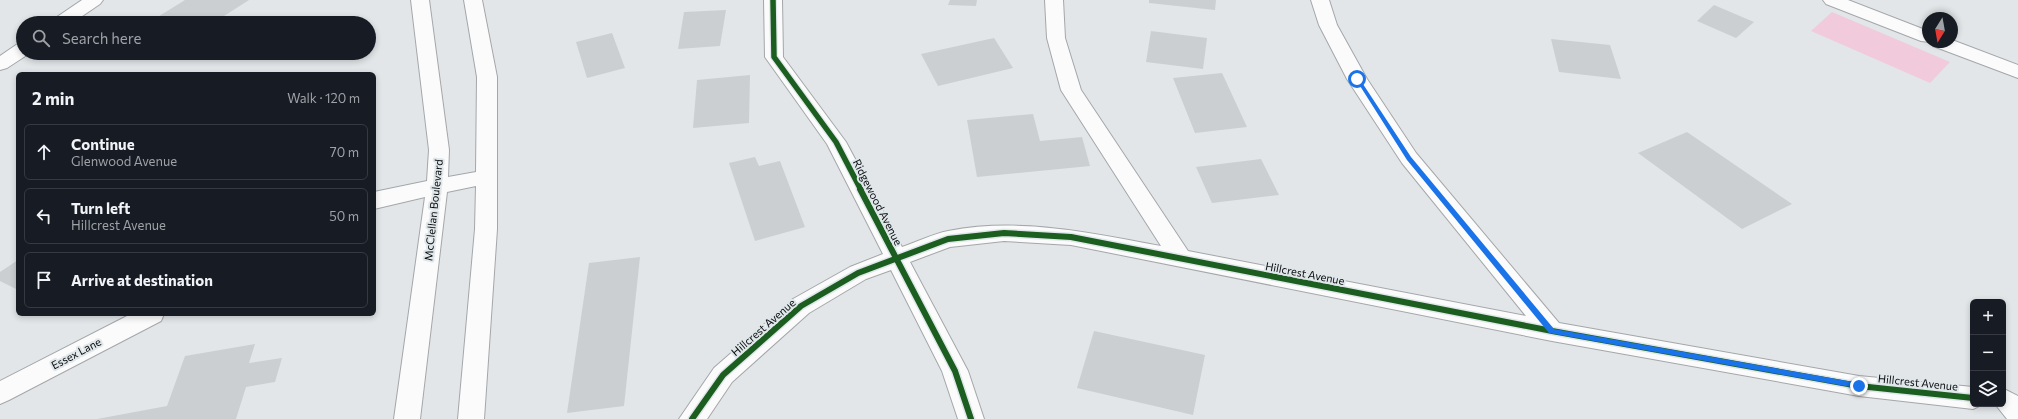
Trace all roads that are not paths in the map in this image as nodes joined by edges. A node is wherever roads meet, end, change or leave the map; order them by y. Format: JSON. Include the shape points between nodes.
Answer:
{"nodes":[{"id":1,"x":94,"y":0,"type":"edge"},
{"id":2,"x":420,"y":0,"type":"edge"},
{"id":3,"x":473,"y":0,"type":"edge"},
{"id":4,"x":773,"y":0,"type":"edge"},
{"id":5,"x":1054,"y":0,"type":"edge"},
{"id":6,"x":1320,"y":0,"type":"edge"},
{"id":7,"x":1832,"y":0,"type":"edge"},
{"id":8,"x":70,"y":16,"type":"edge"},
{"id":9,"x":1922,"y":35,"type":"edge"},
{"id":10,"x":1956,"y":48,"type":"edge"},
{"id":11,"x":16,"y":53,"type":"edge"},
{"id":12,"x":0,"y":64,"type":"edge"},
{"id":13,"x":2018,"y":72,"type":"edge"},
{"id":14,"x":486,"y":178,"type":"junction"},
{"id":15,"x":437,"y":186,"type":"junction"},
{"id":16,"x":376,"y":200,"type":"edge"},
{"id":17,"x":1181,"y":258,"type":"junction"},
{"id":18,"x":896,"y":259,"type":"junction"},
{"id":19,"x":148,"y":316,"type":"edge"},
{"id":20,"x":1552,"y":331,"type":"junction"},
{"id":21,"x":0,"y":393,"type":"edge"},
{"id":22,"x":1970,"y":398,"type":"edge"},
{"id":23,"x":407,"y":419,"type":"edge"},
{"id":24,"x":471,"y":419,"type":"edge"},
{"id":25,"x":692,"y":419,"type":"edge"},
{"id":26,"x":971,"y":419,"type":"edge"}],
"edges":[{"from":1,"to":8,"type":"street"},
{"from":2,"to":15,"type":"street","name":"McClellan Boulevard","via":[[439,150]]},
{"from":3,"to":14,"type":"street","via":[[487,77]]},
{"from":4,"to":18,"type":"street","name":"Ridgewood Avenue","via":[[774,57],[836,142]]},
{"from":5,"to":17,"type":"street","via":[[1056,38],[1071,90]]},
{"from":6,"to":20,"type":"street","via":[[1328,25],[1357,79],[1409,158]]},
{"from":7,"to":9,"type":"street"},
{"from":10,"to":13,"type":"street"},
{"from":11,"to":12,"type":"street"},
{"from":14,"to":15,"type":"street"},
{"from":14,"to":24,"type":"street","via":[[486,229]]},
{"from":15,"to":16,"type":"street"},
{"from":15,"to":23,"type":"street","name":"McClellan Boulevard"},
{"from":17,"to":18,"type":"street","name":"Hillcrest Avenue","via":[[1071,237],[1004,233],[948,239]]},
{"from":17,"to":20,"type":"street","name":"Hillcrest Avenue"},
{"from":18,"to":25,"type":"street","name":"Hillcrest Avenue","via":[[858,273],[801,306],[723,374]]},
{"from":18,"to":26,"type":"street","name":"Ridgewood Avenue","via":[[955,371]]},
{"from":19,"to":21,"type":"street","name":"Essex Lane"},
{"from":20,"to":22,"type":"street","name":"Hillcrest Avenue","via":[[1859,386]]}]}
